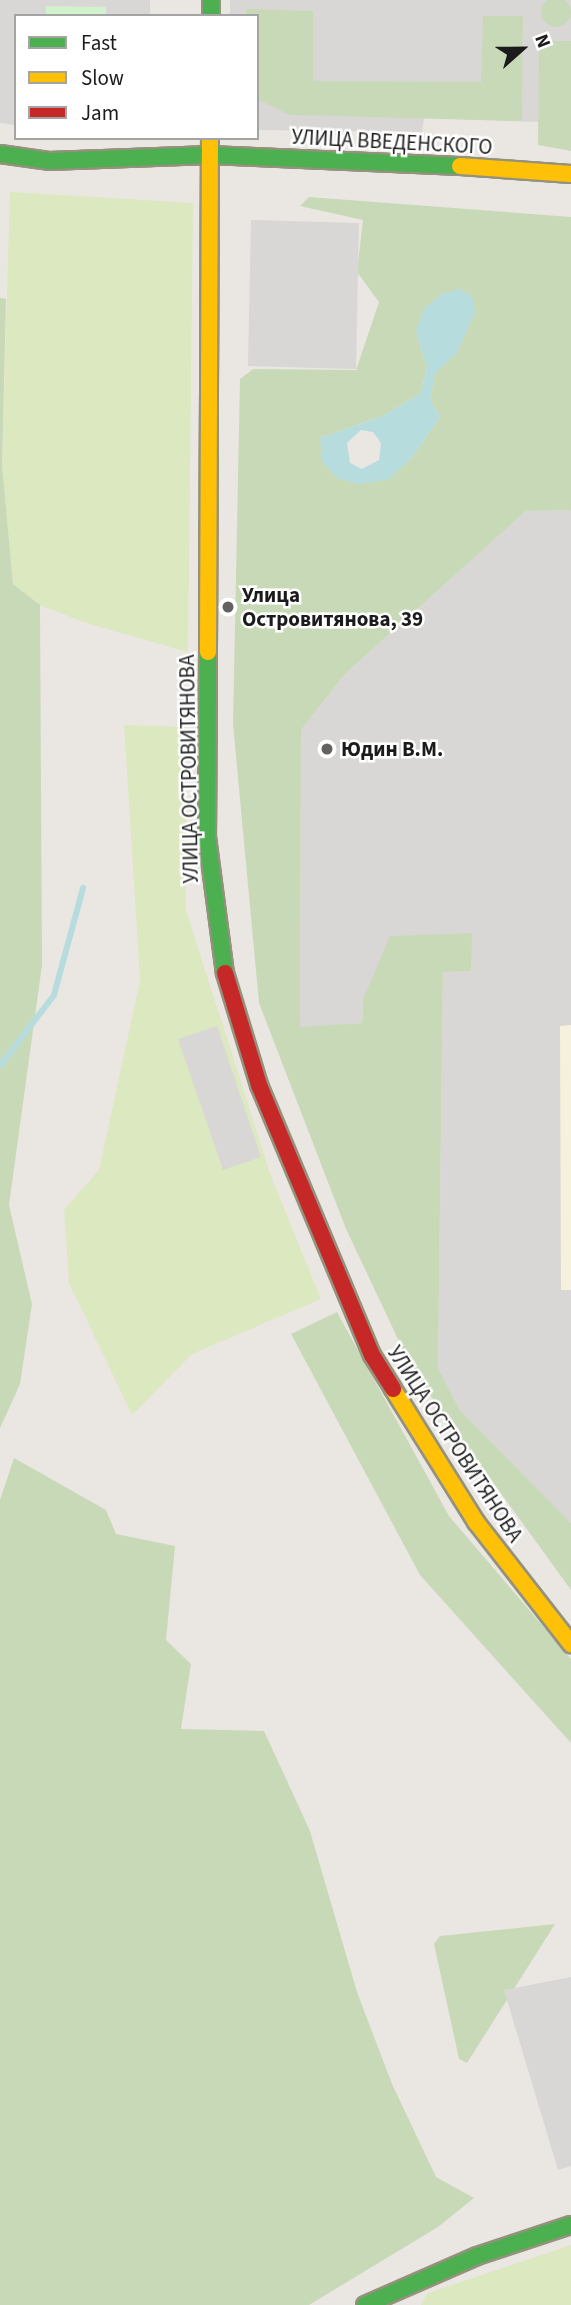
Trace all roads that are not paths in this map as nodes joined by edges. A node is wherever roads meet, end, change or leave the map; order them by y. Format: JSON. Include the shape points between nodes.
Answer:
{"nodes":[{"id":1,"x":210,"y":146,"type":"edge"},
{"id":2,"x":0,"y":155,"type":"edge"},
{"id":3,"x":571,"y":174,"type":"edge"},
{"id":4,"x":571,"y":1644,"type":"edge"},
{"id":5,"x":571,"y":2225,"type":"edge"},
{"id":6,"x":365,"y":2305,"type":"edge"}],
"edges":[{"from":1,"to":2,"type":"main road","name":"УЛИЦА ВВЕДЕНСКОГО","via":[[49,161]]},
{"from":1,"to":3,"type":"main road","name":"УЛИЦА ВВЕДЕНСКОГО"},
{"from":1,"to":4,"type":"main road","name":"УЛИЦА ОСТРОВИТЯНОВА","via":[[207,836],[218,948],[259,1085],[372,1355],[475,1522]]},
{"from":5,"to":6,"type":"main road","via":[[477,2256]]}]}
